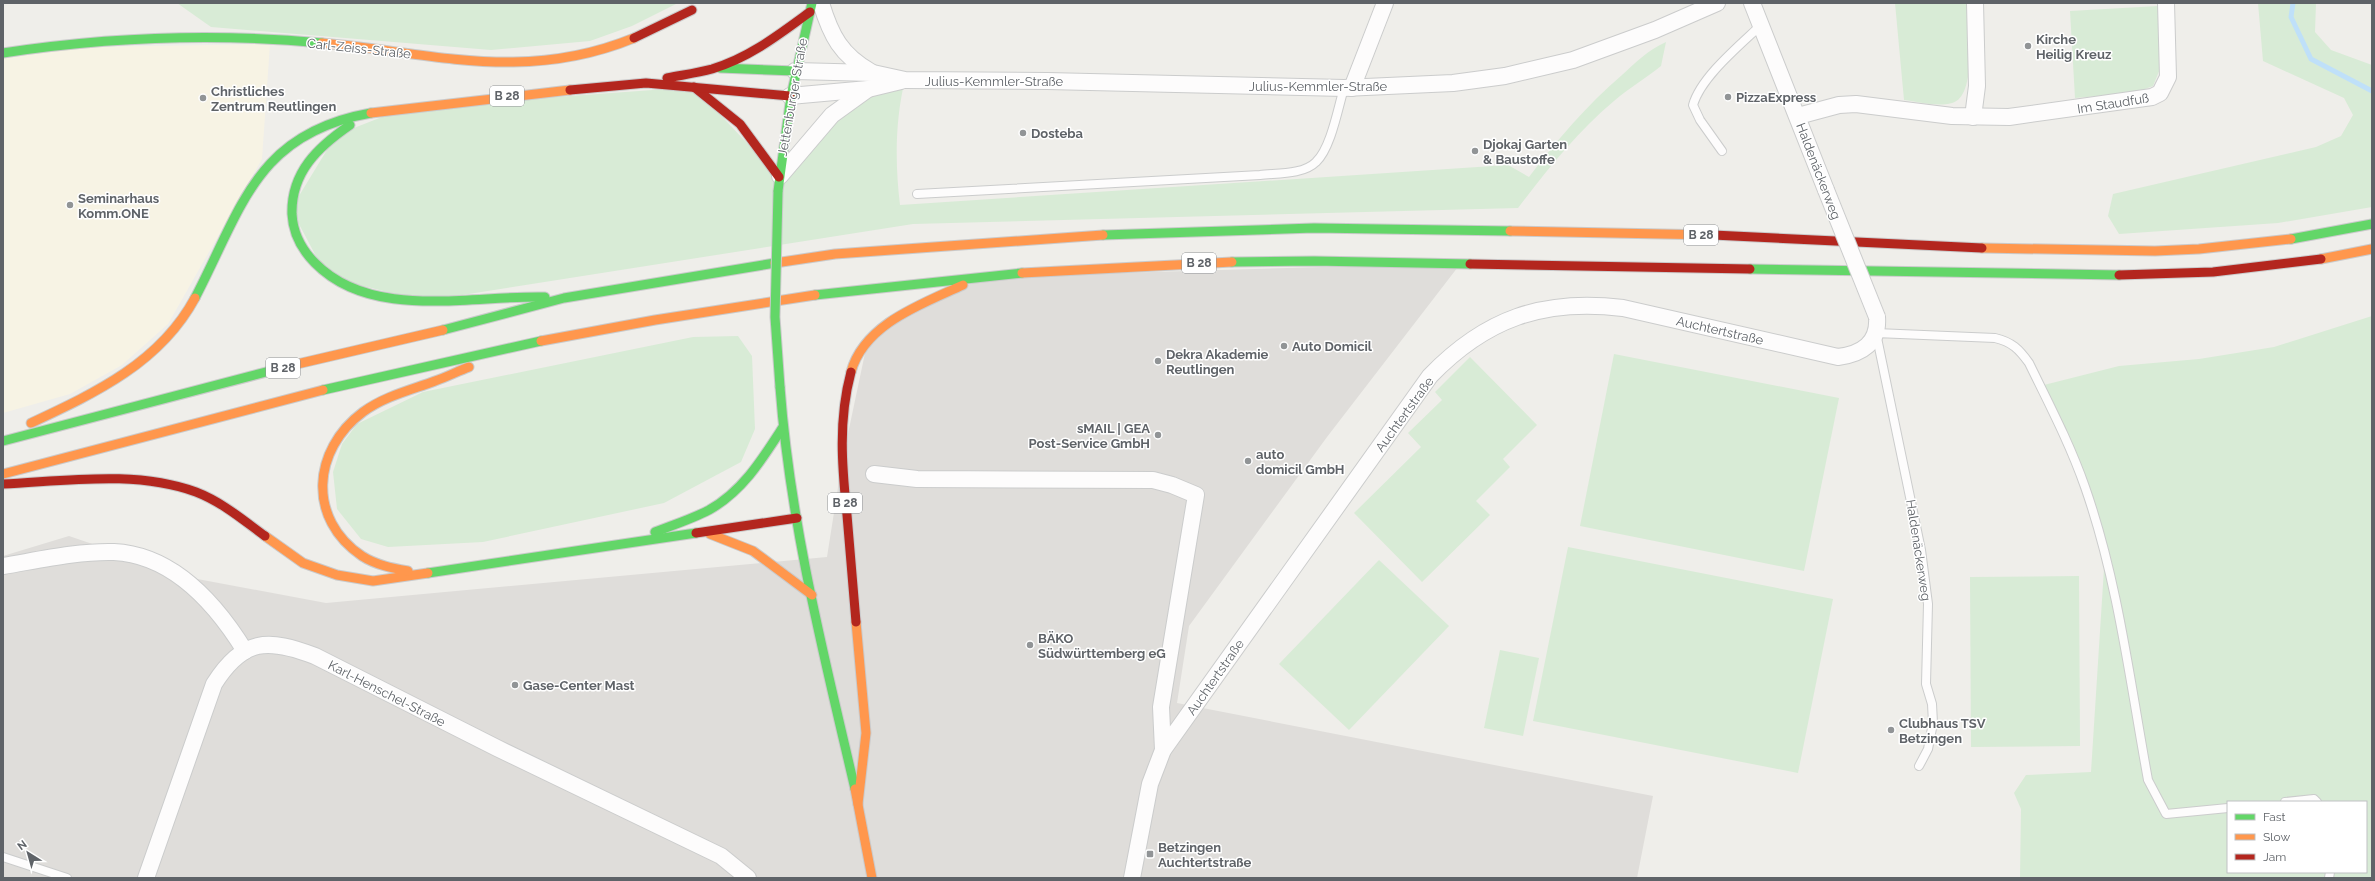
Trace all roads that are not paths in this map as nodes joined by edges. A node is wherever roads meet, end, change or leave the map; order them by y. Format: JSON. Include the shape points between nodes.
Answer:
{"nodes":[{"id":1,"x":1385,"y":3,"type":"edge"},
{"id":2,"x":1717,"y":3,"type":"edge"},
{"id":3,"x":1752,"y":3,"type":"edge"},
{"id":4,"x":1975,"y":3,"type":"edge"},
{"id":5,"x":2166,"y":3,"type":"edge"},
{"id":6,"x":814,"y":6,"type":"edge"},
{"id":7,"x":698,"y":7,"type":"edge"},
{"id":8,"x":1760,"y":25,"type":"junction"},
{"id":9,"x":3,"y":53,"type":"edge"},
{"id":10,"x":717,"y":68,"type":"junction"},
{"id":11,"x":795,"y":71,"type":"junction"},
{"id":12,"x":873,"y":73,"type":"junction"},
{"id":13,"x":905,"y":80,"type":"junction"},
{"id":14,"x":646,"y":83,"type":"junction"},
{"id":15,"x":694,"y":87,"type":"junction"},
{"id":16,"x":1348,"y":88,"type":"junction"},
{"id":17,"x":868,"y":90,"type":"junction"},
{"id":18,"x":790,"y":96,"type":"junction"},
{"id":19,"x":368,"y":114,"type":"junction"},
{"id":20,"x":1798,"y":116,"type":"junction"},
{"id":21,"x":1973,"y":118,"type":"junction"},
{"id":22,"x":1722,"y":151,"type":"dead end"},
{"id":23,"x":778,"y":184,"type":"junction"},
{"id":24,"x":917,"y":194,"type":"dead end"},
{"id":25,"x":2372,"y":224,"type":"edge"},
{"id":26,"x":2372,"y":249,"type":"edge"},
{"id":27,"x":983,"y":277,"type":"junction"},
{"id":28,"x":564,"y":298,"type":"junction"},
{"id":29,"x":1876,"y":333,"type":"junction"},
{"id":30,"x":514,"y":347,"type":"junction"},
{"id":31,"x":783,"y":427,"type":"junction"},
{"id":32,"x":3,"y":436,"type":"edge"},
{"id":33,"x":3,"y":441,"type":"edge"},
{"id":34,"x":3,"y":474,"type":"edge"},
{"id":35,"x":874,"y":474,"type":"dead end"},
{"id":36,"x":3,"y":484,"type":"edge"},
{"id":37,"x":797,"y":518,"type":"junction"},
{"id":38,"x":707,"y":533,"type":"junction"},
{"id":39,"x":637,"y":540,"type":"junction"},
{"id":40,"x":3,"y":566,"type":"edge"},
{"id":41,"x":421,"y":574,"type":"junction"},
{"id":42,"x":812,"y":596,"type":"junction"},
{"id":43,"x":245,"y":651,"type":"junction"},
{"id":44,"x":1164,"y":750,"type":"junction"},
{"id":45,"x":1919,"y":766,"type":"dead end"},
{"id":46,"x":2295,"y":801,"type":"edge"},
{"id":47,"x":2316,"y":801,"type":"edge"},
{"id":48,"x":858,"y":804,"type":"junction"},
{"id":49,"x":2227,"y":808,"type":"edge"},
{"id":50,"x":3,"y":857,"type":"edge"},
{"id":51,"x":67,"y":878,"type":"edge"},
{"id":52,"x":146,"y":878,"type":"edge"},
{"id":53,"x":748,"y":878,"type":"edge"},
{"id":54,"x":872,"y":878,"type":"edge"},
{"id":55,"x":1132,"y":878,"type":"edge"}],
"edges":[{"from":1,"to":16,"type":"street"},
{"from":2,"to":16,"type":"street","name":"Julius-Kemmler-Straße","via":[[1600,51],[1547,67],[1453,83]]},
{"from":3,"to":8,"type":"street","name":"Haldenäckerweg"},
{"from":4,"to":21,"type":"street","via":[[1977,86]]},
{"from":5,"to":21,"type":"street","name":"Im Staudfuß","via":[[2168,77],[2160,93],[2140,100],[2054,112]]},
{"from":6,"to":10,"type":"main road","number":"B 28","via":[[770,41]]},
{"from":6,"to":11,"type":"main road","name":"Jettenburger Straße"},
{"from":6,"to":12,"type":"street","via":[[837,43],[854,62]]},
{"from":7,"to":9,"type":"main road","name":"Carl-Zeiss-Straße","via":[[604,50],[573,58],[510,64],[355,46],[224,37],[140,38]]},
{"from":8,"to":20,"type":"street","name":"Haldenäckerweg"},
{"from":8,"to":22,"type":"lane","via":[[1728,56],[1696,94],[1693,105],[1700,120]]},
{"from":10,"to":11,"type":"main road","number":"B 28"},
{"from":10,"to":14,"type":"main road","number":"B 28"},
{"from":11,"to":12,"type":"street","name":"Julius-Kemmler-Straße"},
{"from":11,"to":18,"type":"main road","name":"Jettenburger Straße"},
{"from":12,"to":13,"type":"street","name":"Julius-Kemmler-Straße"},
{"from":13,"to":16,"type":"street","name":"Julius-Kemmler-Straße","via":[[1047,80]]},
{"from":13,"to":17,"type":"street","name":"Julius-Kemmler-Straße"},
{"from":14,"to":15,"type":"main road","number":"B 28"},
{"from":14,"to":19,"type":"main road","number":"B 28","via":[[514,95]]},
{"from":15,"to":18,"type":"main road","number":"B 28"},
{"from":15,"to":23,"type":"main road","via":[[740,124]]},
{"from":16,"to":24,"type":"lane","via":[[1324,150],[1316,162],[1302,169],[1260,175]]},
{"from":17,"to":18,"type":"street","name":"Julius-Kemmler-Straße"},
{"from":17,"to":23,"type":"street","name":"Julius-Kemmler-Straße","via":[[832,115]]},
{"from":18,"to":23,"type":"main road","name":"Jettenburger Straße"},
{"from":19,"to":28,"type":"main road","via":[[324,142],[305,164],[294,188],[291,209],[295,230],[304,250],[317,268],[341,285],[366,294],[389,298],[424,300],[520,295]]},
{"from":19,"to":32,"type":"main road","number":"B 28","via":[[332,122],[307,133],[268,165],[245,195],[193,302],[175,329],[155,352],[106,387]]},
{"from":20,"to":21,"type":"street","name":"Im Staudfuß","via":[[1839,105],[1856,104]]},
{"from":20,"to":29,"type":"street","name":"Haldenäckerweg","bridge":true,"via":[[1876,317]]},
{"from":23,"to":31,"type":"main road","name":"Jettenburger Straße","bridge":true,"via":[[775,317]]},
{"from":25,"to":28,"type":"main road","number":"B 28","via":[[2323,234],[2246,244],[2133,251],[1961,248],[1734,236],[1540,231],[1314,228],[1211,230],[835,254]]},
{"from":26,"to":27,"type":"main road","number":"B 28","via":[[2258,268],[2153,275],[1306,261],[1130,266]]},
{"from":27,"to":30,"type":"main road","number":"B 28","via":[[846,292],[665,318]]},
{"from":27,"to":48,"type":"main road","number":"B 28","via":[[904,312],[885,324],[868,339],[854,360],[846,380],[841,422],[842,462],[866,733]]},
{"from":28,"to":33,"type":"main road","number":"B 28","via":[[427,334],[246,376]]},
{"from":29,"to":44,"type":"street","name":"Auchtertstraße","via":[[1866,349],[1838,357],[1623,308],[1604,306],[1579,305],[1539,310],[1494,325],[1462,346],[1430,376]]},
{"from":29,"to":45,"type":"lane","name":"Haldenäckerweg","via":[[1921,550],[1928,604],[1926,684],[1932,704],[1933,722],[1928,749]]},
{"from":29,"to":49,"type":"lane","via":[[1995,338],[2009,341],[2021,351],[2068,443],[2085,487],[2105,553],[2148,780],[2166,814]]},
{"from":30,"to":34,"type":"main road","number":"B 28","via":[[216,417]]},
{"from":30,"to":41,"type":"main road","number":"B 28","via":[[435,381],[383,399],[346,426],[332,444],[324,462],[322,494],[330,520],[342,539],[362,556],[382,566]]},
{"from":31,"to":37,"type":"main road","name":"Jettenburger Straße"},
{"from":31,"to":39,"type":"main road","number":"B 28","via":[[756,469],[736,490],[716,505]]},
{"from":35,"to":44,"type":"street","via":[[916,479],[1153,480],[1172,484],[1196,495],[1161,707]]},
{"from":36,"to":41,"type":"main road","number":"B 28","via":[[117,480],[158,482],[196,492],[227,508],[277,547],[304,563],[340,576],[373,581]]},
{"from":37,"to":38,"type":"main road","number":"B 28"},
{"from":37,"to":42,"type":"main road","name":"Jettenburger Straße"},
{"from":38,"to":39,"type":"main road","number":"B 28"},
{"from":38,"to":42,"type":"main road","number":"B 28","via":[[753,551]]},
{"from":39,"to":41,"type":"main road","number":"B 28"},
{"from":40,"to":43,"type":"street","via":[[91,553],[116,552],[144,559],[172,570],[187,581],[227,625]]},
{"from":42,"to":48,"type":"main road","name":"Jettenburger Straße"},
{"from":43,"to":52,"type":"street","name":"Karl-Henschel-Straße","via":[[232,660],[214,684]]},
{"from":43,"to":53,"type":"street","name":"Karl-Henschel-Straße","via":[[274,643],[315,656],[721,856]]},
{"from":44,"to":55,"type":"street","name":"Auchtertstraße","via":[[1150,784]]},
{"from":46,"to":47,"type":"lane"},
{"from":48,"to":54,"type":"main road","name":"Jettenburger Straße"},
{"from":50,"to":51,"type":"lane"}]}
